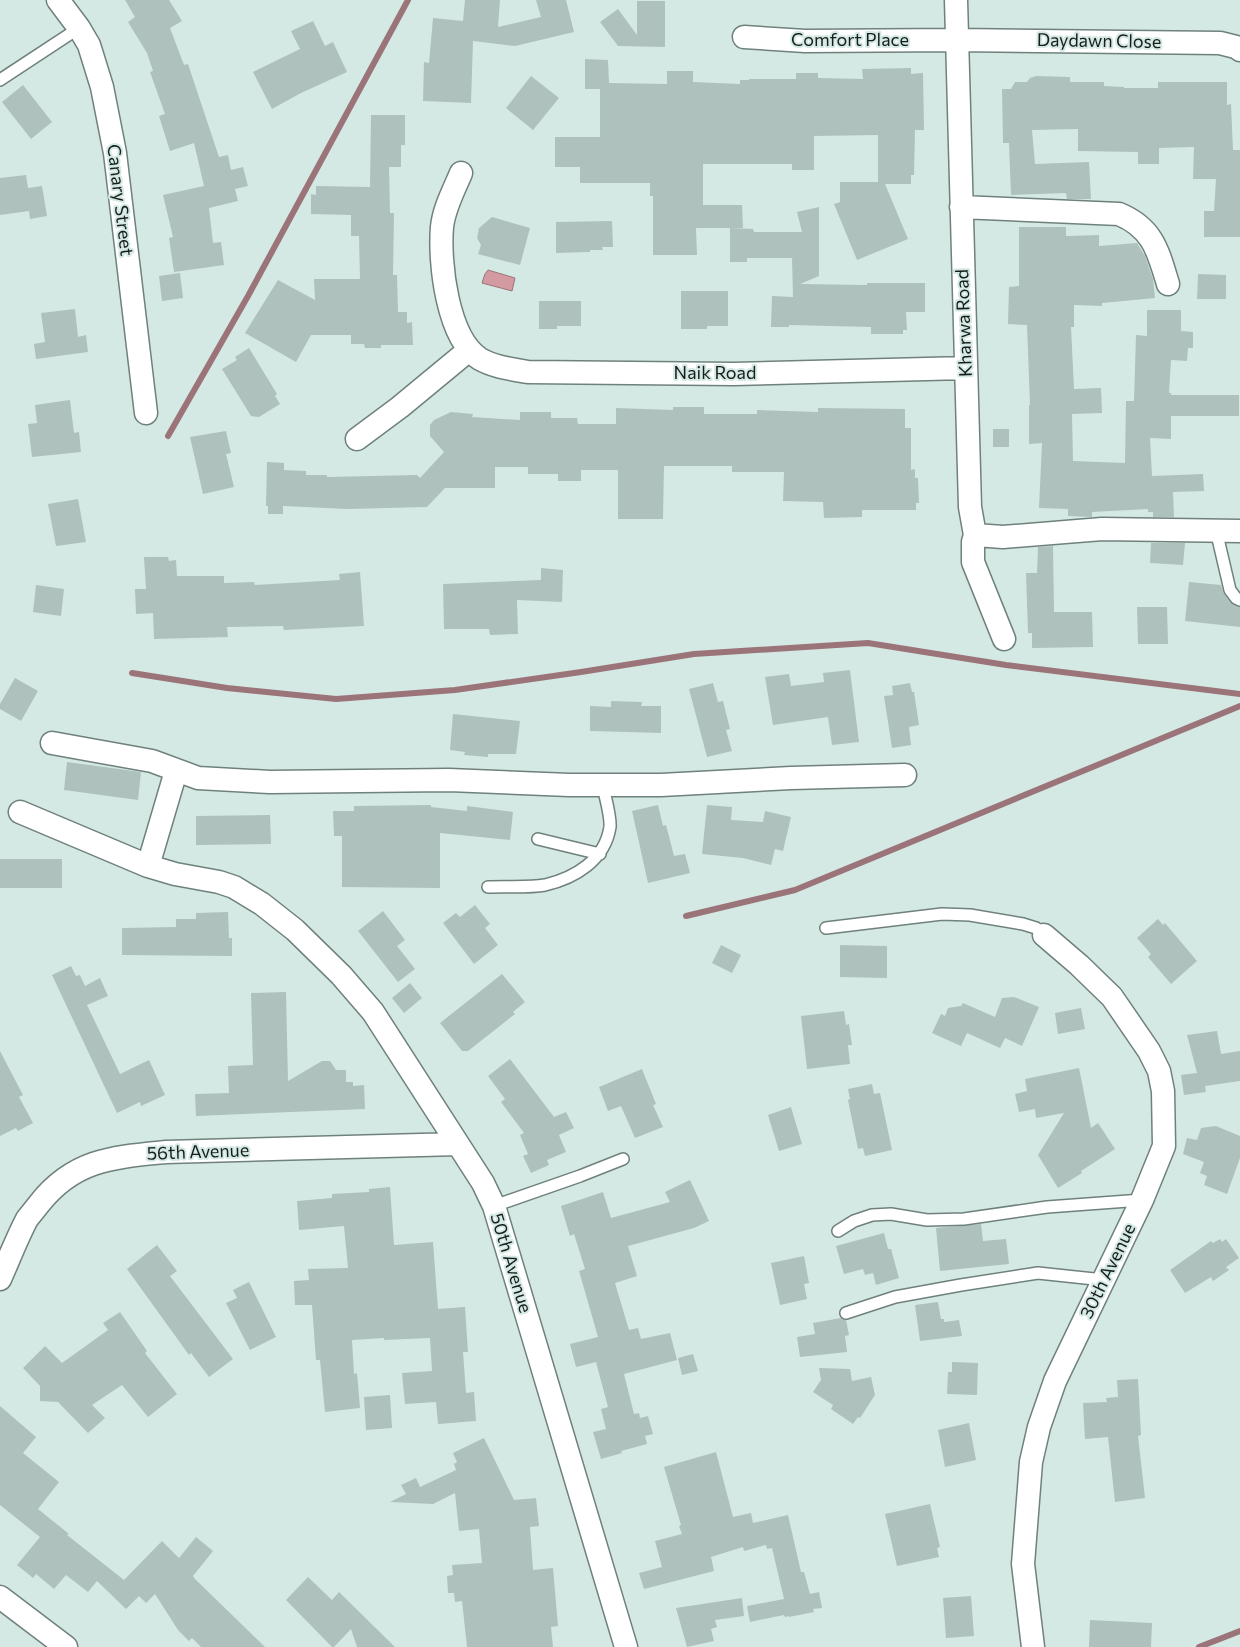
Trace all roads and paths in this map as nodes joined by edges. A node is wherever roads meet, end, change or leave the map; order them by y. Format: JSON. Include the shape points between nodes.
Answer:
{"nodes":[{"id":1,"x":58,"y":0,"type":"edge"},
{"id":2,"x":956,"y":0,"type":"edge"},
{"id":3,"x":79,"y":28,"type":"junction"},
{"id":4,"x":744,"y":36,"type":"dead end"},
{"id":5,"x":957,"y":40,"type":"junction"},
{"id":6,"x":1240,"y":50,"type":"edge"},
{"id":7,"x":0,"y":80,"type":"edge"},
{"id":8,"x":461,"y":172,"type":"dead end"},
{"id":9,"x":961,"y":207,"type":"junction"},
{"id":10,"x":1168,"y":284,"type":"dead end"},
{"id":11,"x":469,"y":350,"type":"junction"},
{"id":12,"x":965,"y":368,"type":"junction"},
{"id":13,"x":146,"y":413,"type":"dead end"},
{"id":14,"x":357,"y":439,"type":"dead end"},
{"id":15,"x":1216,"y":530,"type":"junction"},
{"id":16,"x":1240,"y":531,"type":"edge"},
{"id":17,"x":975,"y":535,"type":"junction"},
{"id":18,"x":1240,"y":600,"type":"edge"},
{"id":19,"x":1004,"y":639,"type":"dead end"},
{"id":20,"x":52,"y":743,"type":"dead end"},
{"id":21,"x":176,"y":771,"type":"junction"},
{"id":22,"x":905,"y":775,"type":"dead end"},
{"id":23,"x":603,"y":786,"type":"junction"},
{"id":24,"x":20,"y":812,"type":"dead end"},
{"id":25,"x":538,"y":839,"type":"dead end"},
{"id":26,"x":600,"y":854,"type":"junction"},
{"id":27,"x":148,"y":866,"type":"junction"},
{"id":28,"x":488,"y":887,"type":"dead end"},
{"id":29,"x":826,"y":928,"type":"dead end"},
{"id":30,"x":1044,"y":934,"type":"joint"},
{"id":31,"x":458,"y":1144,"type":"junction"},
{"id":32,"x":623,"y":1159,"type":"dead end"},
{"id":33,"x":1142,"y":1200,"type":"junction"},
{"id":34,"x":494,"y":1206,"type":"junction"},
{"id":35,"x":838,"y":1231,"type":"dead end"},
{"id":36,"x":0,"y":1278,"type":"edge"},
{"id":37,"x":1104,"y":1280,"type":"junction"},
{"id":38,"x":846,"y":1313,"type":"dead end"},
{"id":39,"x":0,"y":1597,"type":"edge"},
{"id":40,"x":66,"y":1647,"type":"edge"},
{"id":41,"x":626,"y":1647,"type":"edge"},
{"id":42,"x":1033,"y":1647,"type":"edge"}],
"edges":[{"from":1,"to":3,"type":"street","name":"Canary Street"},
{"from":2,"to":5,"type":"street","name":"Kharwa Road"},
{"from":3,"to":7,"type":"lane"},
{"from":3,"to":13,"type":"street","name":"Canary Street","via":[[89,45],[102,87],[115,153]]},
{"from":4,"to":5,"type":"street","name":"Comfort Place","via":[[805,40]]},
{"from":5,"to":6,"type":"street","name":"Daydawn Close","via":[[1220,43]]},
{"from":5,"to":9,"type":"street","name":"Kharwa Road"},
{"from":8,"to":11,"type":"street","name":"Naik Road","via":[[442,227],[442,253],[453,323]]},
{"from":9,"to":10,"type":"street","via":[[1119,214],[1132,220],[1154,243]]},
{"from":9,"to":12,"type":"street","name":"Kharwa Road"},
{"from":11,"to":12,"type":"street","name":"Naik Road","via":[[501,368],[528,372],[734,374]]},
{"from":11,"to":14,"type":"street"},
{"from":12,"to":17,"type":"street","name":"Kharwa Road","via":[[970,506]]},
{"from":15,"to":16,"type":"street"},
{"from":15,"to":17,"type":"street","via":[[1102,530],[1003,537]]},
{"from":15,"to":18,"type":"lane","via":[[1230,590]]},
{"from":17,"to":19,"type":"street","name":"Kharwa Road","via":[[973,562]]},
{"from":20,"to":21,"type":"street","via":[[152,761]]},
{"from":21,"to":23,"type":"street","via":[[198,778],[270,782],[449,780]]},
{"from":21,"to":27,"type":"street"},
{"from":22,"to":23,"type":"street"},
{"from":23,"to":26,"type":"lane","via":[[610,825]]},
{"from":24,"to":27,"type":"street","name":"50th Avenue"},
{"from":25,"to":26,"type":"lane"},
{"from":26,"to":28,"type":"lane","via":[[587,867],[544,885]]},
{"from":27,"to":31,"type":"street","name":"50th Avenue","via":[[234,886],[295,930],[341,975],[372,1012]]},
{"from":29,"to":30,"type":"lane","via":[[942,914],[1023,924]]},
{"from":30,"to":33,"type":"street","name":"30th Avenue","via":[[1112,997],[1159,1071],[1163,1091],[1164,1146]]},
{"from":31,"to":34,"type":"street","name":"50th Avenue","via":[[483,1182]]},
{"from":31,"to":36,"type":"street","name":"56th Avenue","via":[[166,1152],[97,1162],[75,1171],[51,1189],[28,1218]]},
{"from":32,"to":34,"type":"lane"},
{"from":33,"to":35,"type":"lane","via":[[1047,1206],[964,1219],[927,1220],[891,1214],[872,1215]]},
{"from":33,"to":37,"type":"street","name":"30th Avenue"},
{"from":34,"to":41,"type":"street","name":"50th Avenue"},
{"from":37,"to":38,"type":"lane","via":[[1038,1274],[895,1297]]},
{"from":37,"to":42,"type":"street","name":"30th Avenue","via":[[1055,1381],[1031,1462],[1023,1564]]},
{"from":39,"to":40,"type":"street"}]}
